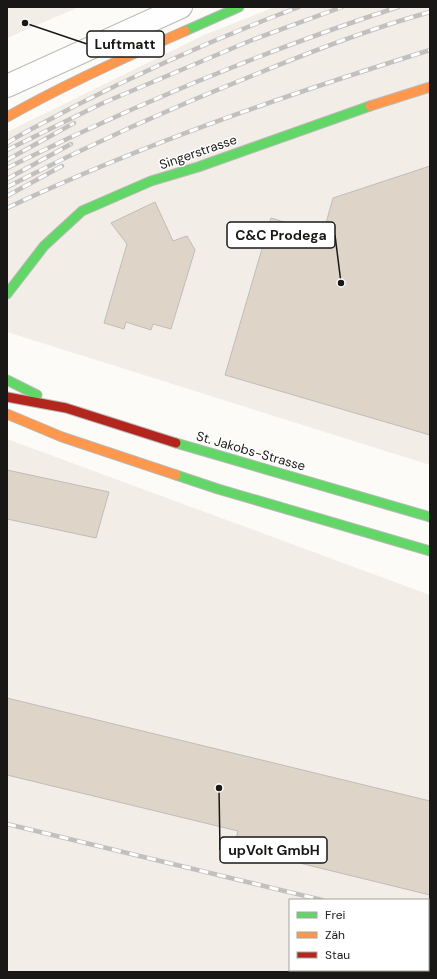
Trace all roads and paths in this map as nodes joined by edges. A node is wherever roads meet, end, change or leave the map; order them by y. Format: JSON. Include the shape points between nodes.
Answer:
{"nodes":[{"id":1,"x":181,"y":7,"type":"edge"},
{"id":2,"x":239,"y":7,"type":"edge"},
{"id":3,"x":7,"y":86,"type":"edge"},
{"id":4,"x":430,"y":87,"type":"edge"},
{"id":5,"x":7,"y":117,"type":"edge"},
{"id":6,"x":7,"y":294,"type":"edge"},
{"id":7,"x":7,"y":380,"type":"edge"},
{"id":8,"x":7,"y":397,"type":"edge"},
{"id":9,"x":66,"y":408,"type":"junction"},
{"id":10,"x":7,"y":414,"type":"edge"},
{"id":11,"x":430,"y":517,"type":"edge"},
{"id":12,"x":430,"y":550,"type":"edge"}],
"edges":[{"from":1,"to":3,"type":"street"},
{"from":2,"to":5,"type":"main road","via":[[121,59]]},
{"from":4,"to":6,"type":"main road","name":"Singerstrasse","via":[[151,181],[82,211],[44,246]]},
{"from":7,"to":9,"type":"main road","name":"St. Jakobs-Strasse"},
{"from":8,"to":9,"type":"main road","name":"St. Jakobs-Strasse"},
{"from":9,"to":11,"type":"main road","name":"St. Jakobs-Strasse","via":[[150,436]]},
{"from":10,"to":12,"type":"main road","via":[[62,437],[218,489]]}]}
